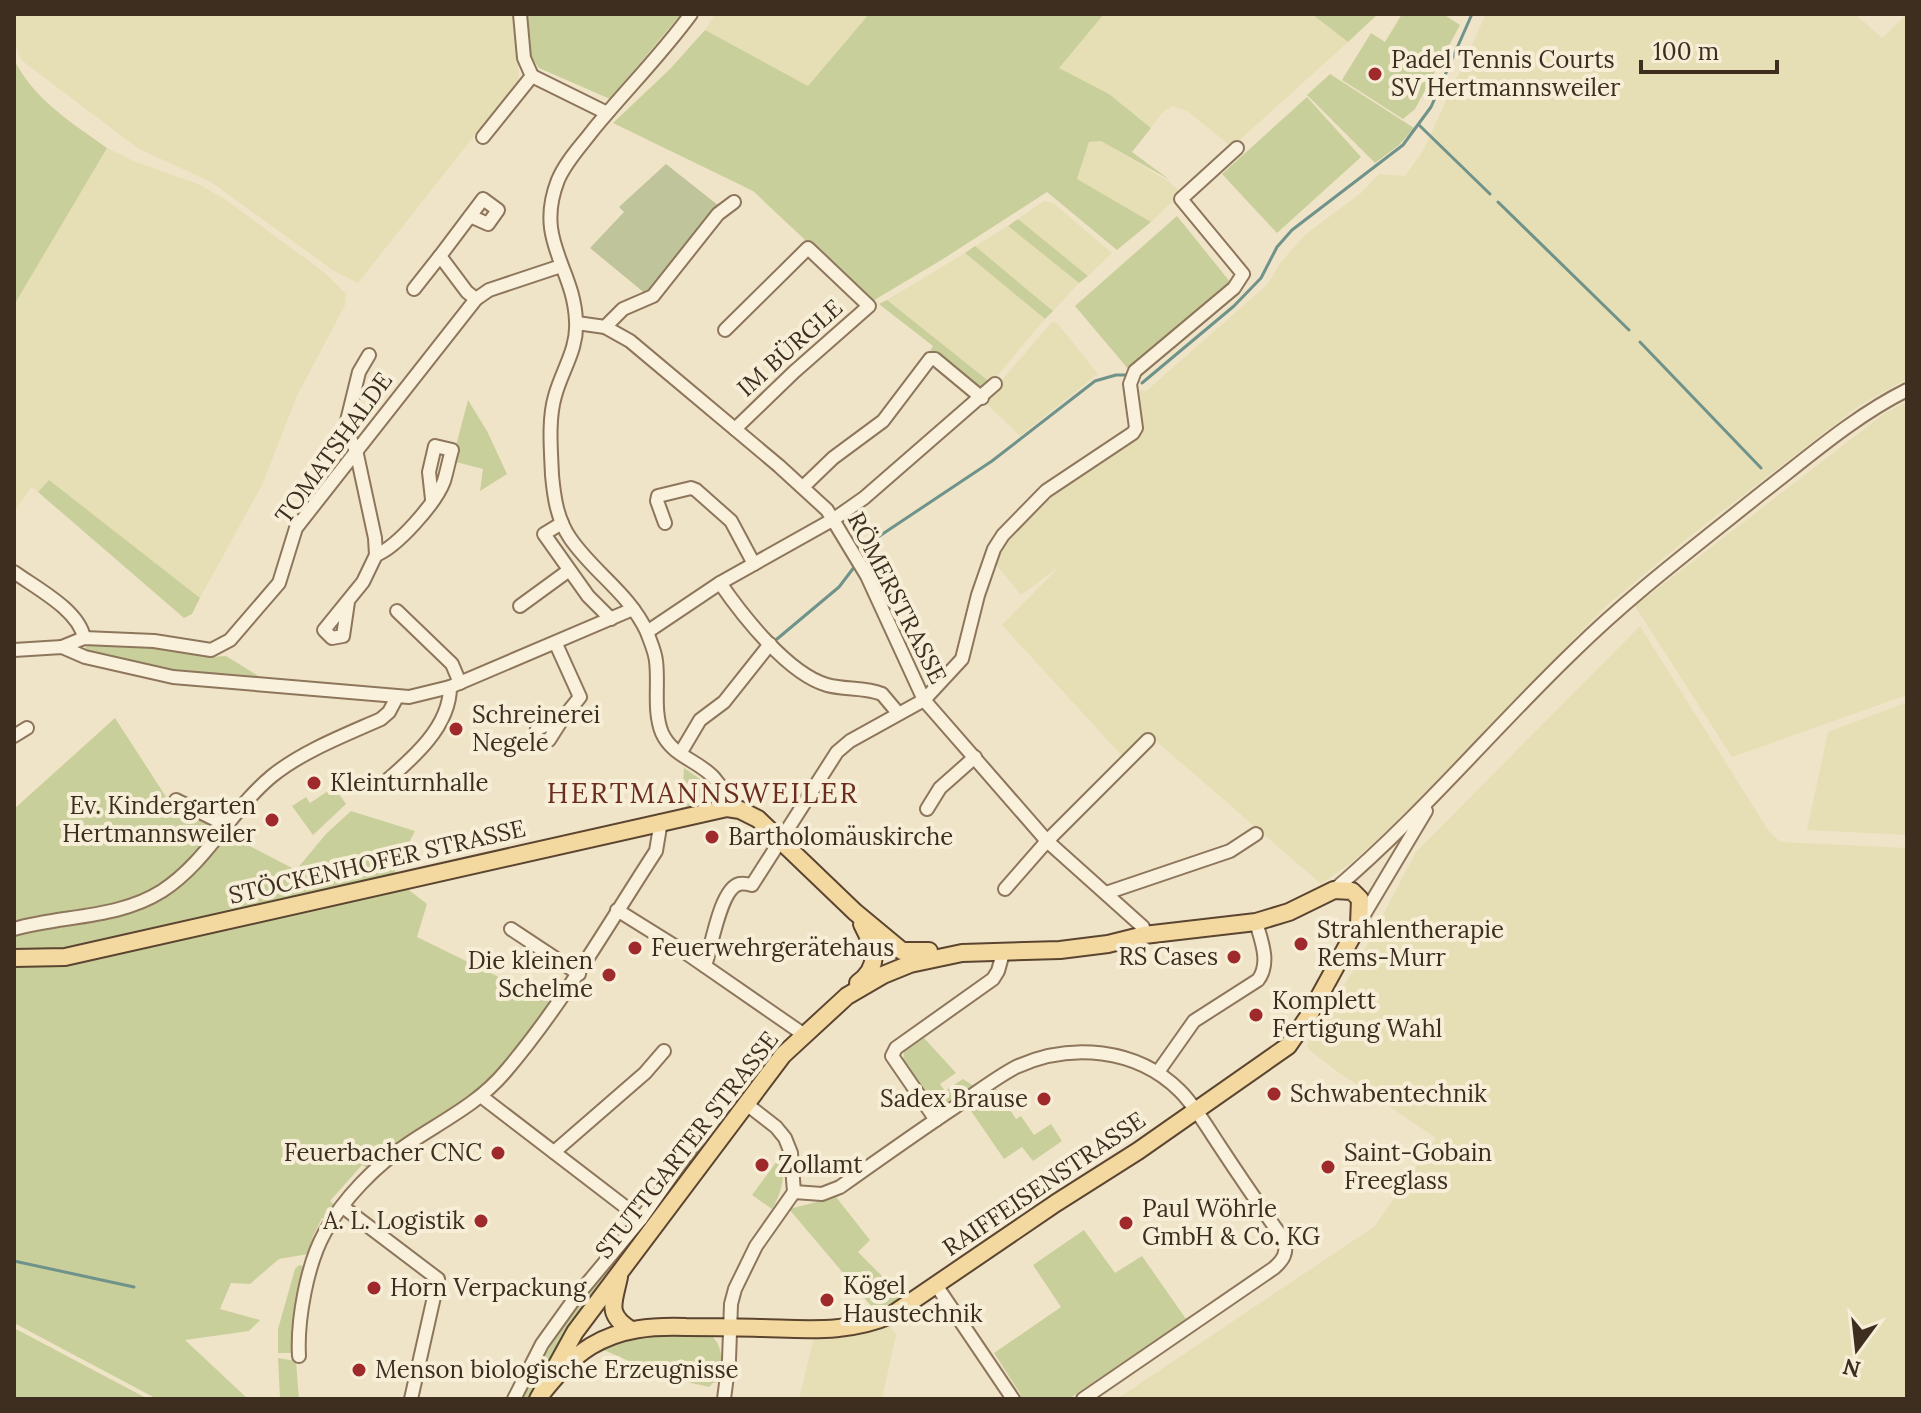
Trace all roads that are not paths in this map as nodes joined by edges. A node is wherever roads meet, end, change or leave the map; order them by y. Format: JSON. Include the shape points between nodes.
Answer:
{"nodes":[{"id":1,"x":520,"y":14,"type":"edge"},
{"id":2,"x":691,"y":14,"type":"edge"},
{"id":3,"x":532,"y":76,"type":"junction"},
{"id":4,"x":607,"y":113,"type":"junction"},
{"id":5,"x":483,"y":137,"type":"dead end"},
{"id":6,"x":1237,"y":148,"type":"dead end"},
{"id":7,"x":734,"y":202,"type":"dead end"},
{"id":8,"x":470,"y":216,"type":"dead end"},
{"id":9,"x":440,"y":256,"type":"junction"},
{"id":10,"x":561,"y":266,"type":"junction"},
{"id":11,"x":414,"y":289,"type":"dead end"},
{"id":12,"x":476,"y":299,"type":"junction"},
{"id":13,"x":577,"y":323,"type":"junction"},
{"id":14,"x":605,"y":327,"type":"junction"},
{"id":15,"x":725,"y":330,"type":"dead end"},
{"id":16,"x":369,"y":355,"type":"dead end"},
{"id":17,"x":995,"y":384,"type":"dead end"},
{"id":18,"x":1907,"y":390,"type":"edge"},
{"id":19,"x":982,"y":398,"type":"junction"},
{"id":20,"x":735,"y":429,"type":"junction"},
{"id":21,"x":356,"y":450,"type":"junction"},
{"id":22,"x":803,"y":487,"type":"junction"},
{"id":23,"x":432,"y":499,"type":"dead end"},
{"id":24,"x":834,"y":519,"type":"junction"},
{"id":25,"x":562,"y":523,"type":"junction"},
{"id":26,"x":665,"y":523,"type":"dead end"},
{"id":27,"x":376,"y":555,"type":"junction"},
{"id":28,"x":754,"y":564,"type":"junction"},
{"id":29,"x":568,"y":571,"type":"junction"},
{"id":30,"x":14,"y":572,"type":"edge"},
{"id":31,"x":720,"y":583,"type":"junction"},
{"id":32,"x":348,"y":602,"type":"dead end"},
{"id":33,"x":520,"y":606,"type":"dead end"},
{"id":34,"x":633,"y":609,"type":"junction"},
{"id":35,"x":397,"y":611,"type":"dead end"},
{"id":36,"x":611,"y":619,"type":"junction"},
{"id":37,"x":647,"y":632,"type":"junction"},
{"id":38,"x":84,"y":638,"type":"junction"},
{"id":39,"x":556,"y":644,"type":"junction"},
{"id":40,"x":770,"y":644,"type":"junction"},
{"id":41,"x":62,"y":647,"type":"junction"},
{"id":42,"x":14,"y":650,"type":"edge"},
{"id":43,"x":455,"y":685,"type":"junction"},
{"id":44,"x":397,"y":697,"type":"junction"},
{"id":45,"x":924,"y":700,"type":"junction"},
{"id":46,"x":898,"y":713,"type":"junction"},
{"id":47,"x":563,"y":718,"type":"dead end"},
{"id":48,"x":27,"y":728,"type":"dead end"},
{"id":49,"x":14,"y":736,"type":"edge"},
{"id":50,"x":1148,"y":740,"type":"dead end"},
{"id":51,"x":681,"y":752,"type":"junction"},
{"id":52,"x":975,"y":757,"type":"junction"},
{"id":53,"x":384,"y":783,"type":"dead end"},
{"id":54,"x":1441,"y":789,"type":"junction"},
{"id":55,"x":176,"y":800,"type":"dead end"},
{"id":56,"x":727,"y":808,"type":"junction"},
{"id":57,"x":927,"y":809,"type":"dead end"},
{"id":58,"x":661,"y":821,"type":"junction"},
{"id":59,"x":226,"y":825,"type":"junction"},
{"id":60,"x":1256,"y":834,"type":"dead end"},
{"id":61,"x":782,"y":841,"type":"junction"},
{"id":62,"x":1047,"y":841,"type":"junction"},
{"id":63,"x":1005,"y":889,"type":"dead end"},
{"id":64,"x":1334,"y":890,"type":"junction"},
{"id":65,"x":1106,"y":893,"type":"junction"},
{"id":66,"x":617,"y":910,"type":"junction"},
{"id":67,"x":855,"y":912,"type":"junction"},
{"id":68,"x":1256,"y":922,"type":"junction"},
{"id":69,"x":1359,"y":924,"type":"junction"},
{"id":70,"x":14,"y":929,"type":"edge"},
{"id":71,"x":511,"y":929,"type":"dead end"},
{"id":72,"x":1144,"y":935,"type":"junction"},
{"id":73,"x":962,"y":953,"type":"junction"},
{"id":74,"x":1003,"y":953,"type":"junction"},
{"id":75,"x":14,"y":958,"type":"edge"},
{"id":76,"x":705,"y":966,"type":"junction"},
{"id":77,"x":579,"y":974,"type":"junction"},
{"id":78,"x":847,"y":996,"type":"junction"},
{"id":79,"x":803,"y":1034,"type":"junction"},
{"id":80,"x":664,"y":1051,"type":"dead end"},
{"id":81,"x":1158,"y":1072,"type":"junction"},
{"id":82,"x":482,"y":1097,"type":"junction"},
{"id":83,"x":745,"y":1103,"type":"junction"},
{"id":84,"x":1196,"y":1111,"type":"junction"},
{"id":85,"x":936,"y":1120,"type":"junction"},
{"id":86,"x":696,"y":1141,"type":"dead end"},
{"id":87,"x":554,"y":1152,"type":"junction"},
{"id":88,"x":794,"y":1192,"type":"junction"},
{"id":89,"x":343,"y":1207,"type":"junction"},
{"id":90,"x":641,"y":1219,"type":"junction"},
{"id":91,"x":620,"y":1271,"type":"junction"},
{"id":92,"x":936,"y":1285,"type":"junction"},
{"id":93,"x":730,"y":1327,"type":"junction"},
{"id":94,"x":631,"y":1330,"type":"junction"},
{"id":95,"x":299,"y":1356,"type":"dead end"},
{"id":96,"x":538,"y":1398,"type":"edge"},
{"id":97,"x":411,"y":1399,"type":"edge"},
{"id":98,"x":514,"y":1399,"type":"edge"},
{"id":99,"x":724,"y":1399,"type":"edge"},
{"id":100,"x":1013,"y":1399,"type":"edge"},
{"id":101,"x":1083,"y":1399,"type":"edge"}],
"edges":[{"from":1,"to":3,"type":"street","via":[[524,58]]},
{"from":2,"to":4,"type":"street"},
{"from":3,"to":4,"type":"street"},
{"from":3,"to":5,"type":"street"},
{"from":4,"to":10,"type":"street","via":[[573,156],[552,199],[551,228]]},
{"from":6,"to":45,"type":"street","via":[[1181,199],[1243,274],[1234,288],[1135,371],[1130,384],[1133,433],[1046,491],[1003,535],[978,595],[962,659]]},
{"from":7,"to":14,"type":"street","via":[[718,214],[653,296],[623,309]]},
{"from":8,"to":9,"type":"street"},
{"from":9,"to":11,"type":"street"},
{"from":9,"to":12,"type":"street"},
{"from":10,"to":12,"type":"street","name":"TOMATSHALDE"},
{"from":10,"to":13,"type":"street"},
{"from":12,"to":21,"type":"street","name":"TOMATSHALDE"},
{"from":13,"to":14,"type":"street","name":"RÖMERSTRASSE"},
{"from":13,"to":25,"type":"street","via":[[552,414],[554,488]]},
{"from":14,"to":20,"type":"street","name":"RÖMERSTRASSE","via":[[630,341]]},
{"from":15,"to":20,"type":"street","name":"IM BÜRGLE","via":[[808,248],[869,306]]},
{"from":16,"to":21,"type":"street","via":[[359,372],[345,429]]},
{"from":17,"to":19,"type":"street"},
{"from":18,"to":54,"type":"street","via":[[1819,448],[1630,599]]},
{"from":19,"to":22,"type":"street","via":[[930,359],[883,421]]},
{"from":19,"to":24,"type":"street"},
{"from":20,"to":22,"type":"street","name":"RÖMERSTRASSE"},
{"from":21,"to":27,"type":"street"},
{"from":21,"to":38,"type":"street","name":"TOMATSHALDE","via":[[296,528],[279,583],[230,640],[211,650]]},
{"from":22,"to":24,"type":"street","name":"RÖMERSTRASSE"},
{"from":23,"to":27,"type":"street","via":[[402,538]]},
{"from":24,"to":28,"type":"street"},
{"from":24,"to":45,"type":"street","name":"RÖMERSTRASSE","via":[[867,576]]},
{"from":25,"to":29,"type":"street","via":[[544,534]]},
{"from":25,"to":34,"type":"street","via":[[570,539]]},
{"from":26,"to":28,"type":"street","via":[[658,496],[696,490],[731,521]]},
{"from":27,"to":32,"type":"street"},
{"from":28,"to":31,"type":"street"},
{"from":29,"to":33,"type":"street"},
{"from":29,"to":36,"type":"street"},
{"from":30,"to":38,"type":"street","via":[[70,613]]},
{"from":31,"to":37,"type":"street"},
{"from":31,"to":40,"type":"street"},
{"from":34,"to":36,"type":"street"},
{"from":34,"to":37,"type":"street"},
{"from":35,"to":43,"type":"street","via":[[452,664]]},
{"from":36,"to":39,"type":"street"},
{"from":37,"to":51,"type":"street","via":[[656,657],[658,718],[667,741]]},
{"from":38,"to":41,"type":"street","name":"TOMATSHALDE"},
{"from":39,"to":43,"type":"street"},
{"from":39,"to":47,"type":"street","via":[[580,697]]},
{"from":40,"to":46,"type":"street","via":[[825,685],[882,694]]},
{"from":40,"to":51,"type":"street","via":[[724,702],[700,720]]},
{"from":41,"to":42,"type":"street"},
{"from":41,"to":44,"type":"street","via":[[173,677]]},
{"from":43,"to":44,"type":"street"},
{"from":43,"to":53,"type":"street","via":[[437,727]]},
{"from":44,"to":59,"type":"street","via":[[381,719],[273,775]]},
{"from":45,"to":46,"type":"street"},
{"from":45,"to":52,"type":"street","name":"RÖMERSTRASSE"},
{"from":46,"to":61,"type":"street","via":[[837,752]]},
{"from":48,"to":49,"type":"street"},
{"from":50,"to":62,"type":"street"},
{"from":51,"to":56,"type":"street","via":[[714,776]]},
{"from":52,"to":57,"type":"street","via":[[940,788]]},
{"from":52,"to":62,"type":"street","name":"RÖMERSTRASSE"},
{"from":54,"to":64,"type":"street","name":"STUTTGARTER STRASSE"},
{"from":54,"to":69,"type":"street","name":"RAIFFEISENSTRASSE"},
{"from":55,"to":59,"type":"street"},
{"from":56,"to":58,"type":"main road","name":"STÖCKENHOFER STRASSE"},
{"from":56,"to":61,"type":"main road","via":[[749,813]]},
{"from":58,"to":66,"type":"street","via":[[656,851]]},
{"from":58,"to":75,"type":"main road","name":"STÖCKENHOFER STRASSE","via":[[65,957]]},
{"from":59,"to":70,"type":"street","via":[[180,878],[145,900]]},
{"from":60,"to":65,"type":"street","via":[[1230,851]]},
{"from":61,"to":67,"type":"main road"},
{"from":61,"to":76,"type":"street","via":[[752,885],[741,883],[727,896]]},
{"from":62,"to":63,"type":"street"},
{"from":62,"to":65,"type":"street","name":"RÖMERSTRASSE"},
{"from":64,"to":68,"type":"main road","name":"STUTTGARTER STRASSE"},
{"from":64,"to":69,"type":"main road","via":[[1352,891],[1360,899]]},
{"from":65,"to":72,"type":"street","name":"RÖMERSTRASSE","via":[[1143,927]]},
{"from":66,"to":76,"type":"street"},
{"from":66,"to":77,"type":"street"},
{"from":67,"to":73,"type":"main road","via":[[902,951],[944,948]]},
{"from":67,"to":78,"type":"main road","via":[[876,959]]},
{"from":68,"to":72,"type":"main road","name":"STUTTGARTER STRASSE"},
{"from":68,"to":81,"type":"street","via":[[1263,973],[1194,1021]]},
{"from":69,"to":84,"type":"main road","name":"RAIFFEISENSTRASSE","via":[[1288,1046]]},
{"from":71,"to":77,"type":"street"},
{"from":72,"to":74,"type":"main road","name":"STUTTGARTER STRASSE","via":[[1071,949]]},
{"from":73,"to":74,"type":"main road","name":"STUTTGARTER STRASSE"},
{"from":73,"to":78,"type":"main road","name":"STUTTGARTER STRASSE","via":[[894,969]]},
{"from":74,"to":85,"type":"street","via":[[993,979],[892,1056]]},
{"from":76,"to":79,"type":"street"},
{"from":77,"to":82,"type":"street"},
{"from":78,"to":79,"type":"main road","name":"STUTTGARTER STRASSE"},
{"from":79,"to":83,"type":"main road","name":"STUTTGARTER STRASSE"},
{"from":80,"to":87,"type":"street"},
{"from":81,"to":84,"type":"street"},
{"from":81,"to":85,"type":"street","via":[[1110,1053],[1049,1056],[1013,1069]]},
{"from":82,"to":87,"type":"street"},
{"from":82,"to":89,"type":"street","via":[[404,1146]]},
{"from":83,"to":88,"type":"street","via":[[785,1138]]},
{"from":83,"to":91,"type":"main road","name":"STUTTGARTER STRASSE"},
{"from":84,"to":92,"type":"main road","name":"RAIFFEISENSTRASSE"},
{"from":84,"to":101,"type":"street","via":[[1284,1240],[1284,1257]]},
{"from":85,"to":88,"type":"street","via":[[840,1187],[822,1194]]},
{"from":86,"to":90,"type":"street"},
{"from":87,"to":90,"type":"street"},
{"from":88,"to":93,"type":"street","via":[[742,1271]]},
{"from":89,"to":95,"type":"street","via":[[324,1232],[307,1283],[297,1335]]},
{"from":89,"to":97,"type":"street","via":[[438,1279]]},
{"from":90,"to":98,"type":"street","via":[[542,1344]]},
{"from":91,"to":94,"type":"main road","via":[[614,1313]]},
{"from":91,"to":96,"type":"main road","name":"STUTTGARTER STRASSE","via":[[575,1332]]},
{"from":92,"to":93,"type":"main road","name":"RAIFFEISENSTRASSE","via":[[893,1314],[848,1329]]},
{"from":92,"to":100,"type":"street"},
{"from":93,"to":94,"type":"main road","name":"RAIFFEISENSTRASSE"},
{"from":93,"to":99,"type":"street"},
{"from":94,"to":96,"type":"main road","name":"RAIFFEISENSTRASSE","via":[[578,1354]]}]}
